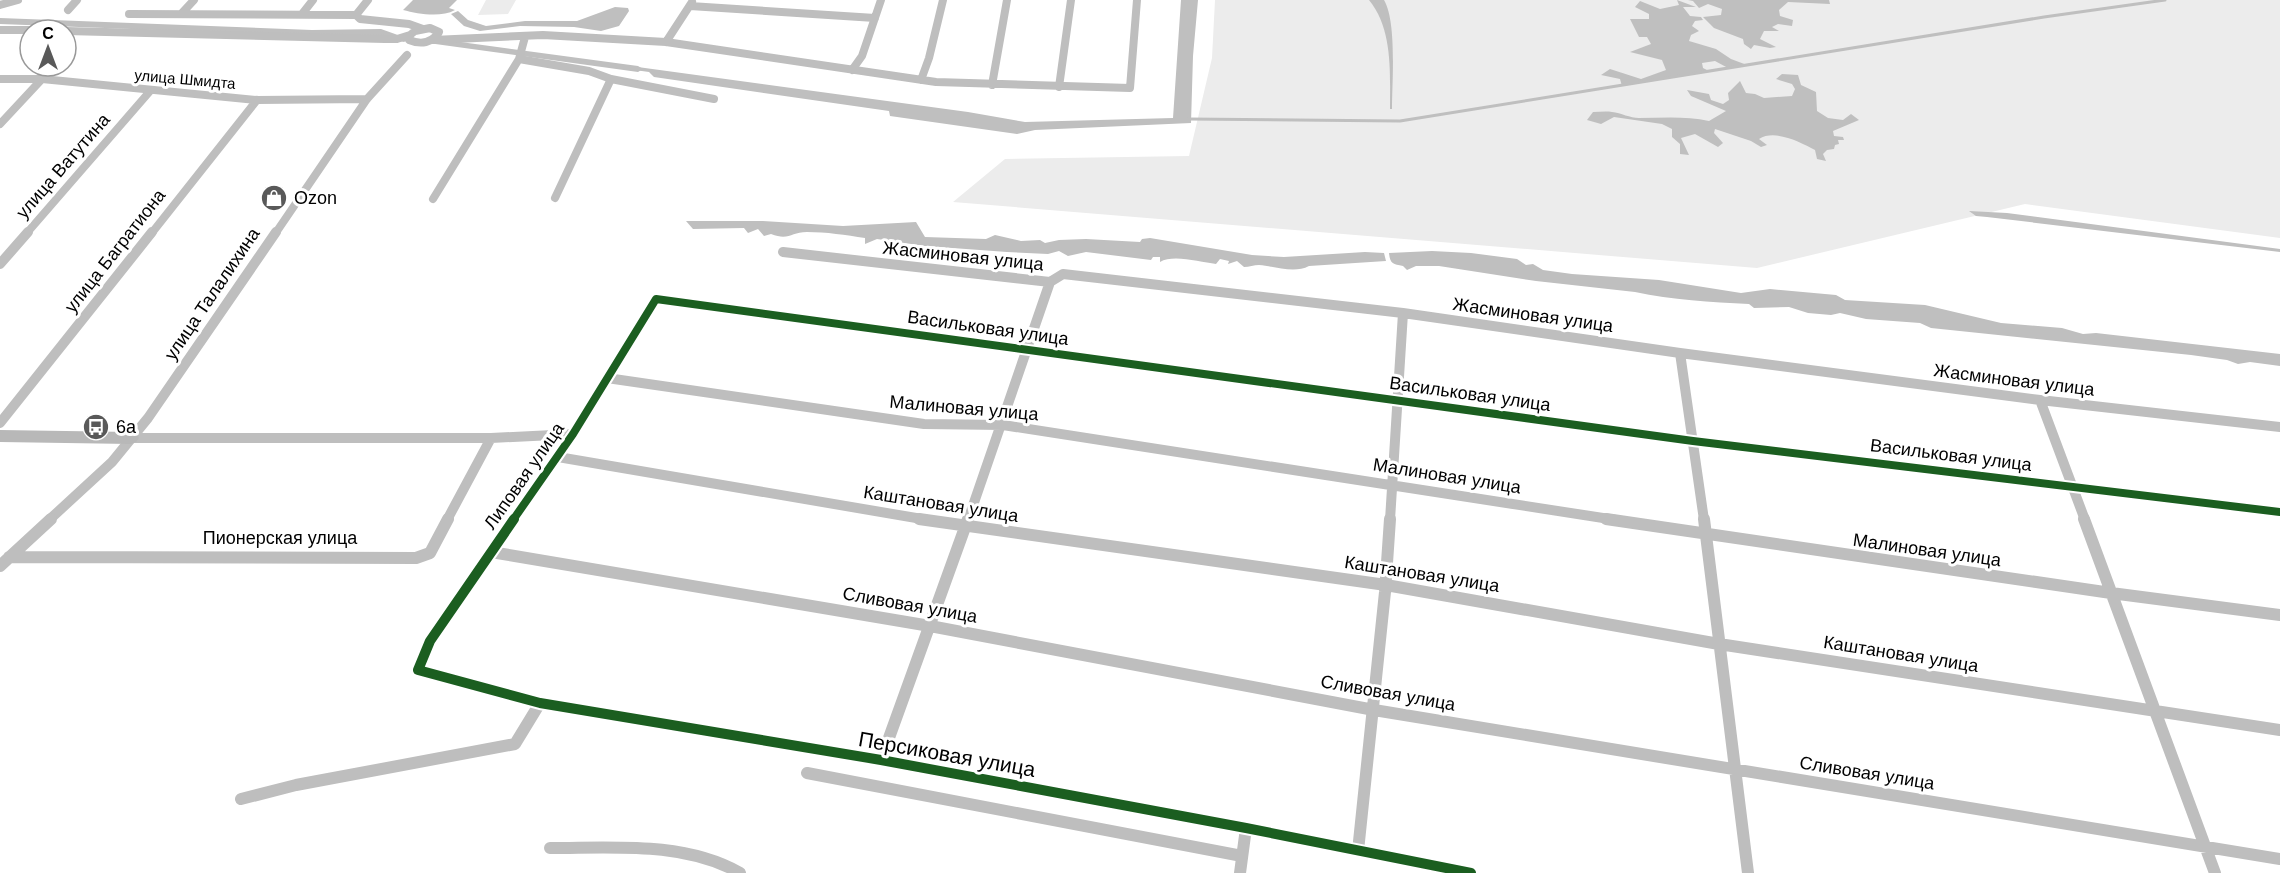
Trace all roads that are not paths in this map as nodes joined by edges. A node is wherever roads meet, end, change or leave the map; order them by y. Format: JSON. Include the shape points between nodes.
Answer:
{"nodes":[{"id":1,"x":77,"y":0,"type":"edge"},
{"id":2,"x":194,"y":0,"type":"edge"},
{"id":3,"x":313,"y":0,"type":"edge"},
{"id":4,"x":368,"y":0,"type":"edge"},
{"id":5,"x":881,"y":0,"type":"edge"},
{"id":6,"x":943,"y":0,"type":"edge"},
{"id":7,"x":1007,"y":0,"type":"edge"},
{"id":8,"x":1071,"y":0,"type":"edge"},
{"id":9,"x":1137,"y":0,"type":"edge"},
{"id":10,"x":15,"y":2,"type":"edge"},
{"id":11,"x":691,"y":3,"type":"edge"},
{"id":12,"x":0,"y":5,"type":"edge"},
{"id":13,"x":68,"y":10,"type":"dead end"},
{"id":14,"x":129,"y":14,"type":"dead end"},
{"id":15,"x":181,"y":14,"type":"junction"},
{"id":16,"x":302,"y":14,"type":"junction"},
{"id":17,"x":356,"y":15,"type":"junction"},
{"id":18,"x":875,"y":18,"type":"junction"},
{"id":19,"x":423,"y":28,"type":"junction"},
{"id":20,"x":0,"y":30,"type":"edge"},
{"id":21,"x":18,"y":30,"type":"edge"},
{"id":22,"x":78,"y":31,"type":"edge"},
{"id":23,"x":439,"y":32,"type":"junction"},
{"id":24,"x":461,"y":37,"type":"junction"},
{"id":25,"x":525,"y":37,"type":"junction"},
{"id":26,"x":411,"y":38,"type":"junction"},
{"id":27,"x":429,"y":41,"type":"junction"},
{"id":28,"x":666,"y":42,"type":"junction"},
{"id":29,"x":407,"y":55,"type":"junction"},
{"id":30,"x":519,"y":59,"type":"junction"},
{"id":31,"x":852,"y":70,"type":"junction"},
{"id":32,"x":0,"y":79,"type":"edge"},
{"id":33,"x":42,"y":79,"type":"junction"},
{"id":34,"x":611,"y":80,"type":"junction"},
{"id":35,"x":921,"y":80,"type":"junction"},
{"id":36,"x":992,"y":84,"type":"junction"},
{"id":37,"x":1059,"y":87,"type":"junction"},
{"id":38,"x":151,"y":90,"type":"junction"},
{"id":39,"x":367,"y":99,"type":"junction"},
{"id":40,"x":714,"y":99,"type":"dead end"},
{"id":41,"x":256,"y":100,"type":"junction"},
{"id":42,"x":0,"y":124,"type":"edge"},
{"id":43,"x":555,"y":198,"type":"dead end"},
{"id":44,"x":433,"y":199,"type":"dead end"},
{"id":45,"x":783,"y":252,"type":"dead end"},
{"id":46,"x":0,"y":264,"type":"edge"},
{"id":47,"x":1050,"y":282,"type":"junction"},
{"id":48,"x":656,"y":299,"type":"joint"},
{"id":49,"x":1403,"y":313,"type":"junction"},
{"id":50,"x":1029,"y":350,"type":"junction"},
{"id":51,"x":1680,"y":353,"type":"junction"},
{"id":52,"x":607,"y":378,"type":"junction"},
{"id":53,"x":1396,"y":400,"type":"junction"},
{"id":54,"x":2040,"y":400,"type":"junction"},
{"id":55,"x":0,"y":423,"type":"edge"},
{"id":56,"x":1003,"y":425,"type":"junction"},
{"id":57,"x":2280,"y":427,"type":"edge"},
{"id":58,"x":573,"y":434,"type":"junction"},
{"id":59,"x":0,"y":436,"type":"edge"},
{"id":60,"x":131,"y":438,"type":"junction"},
{"id":61,"x":491,"y":438,"type":"junction"},
{"id":62,"x":1693,"y":441,"type":"junction"},
{"id":63,"x":558,"y":457,"type":"junction"},
{"id":64,"x":1392,"y":484,"type":"junction"},
{"id":65,"x":2071,"y":486,"type":"junction"},
{"id":66,"x":2280,"y":512,"type":"edge"},
{"id":67,"x":967,"y":527,"type":"junction"},
{"id":68,"x":1706,"y":536,"type":"junction"},
{"id":69,"x":492,"y":552,"type":"junction"},
{"id":70,"x":5,"y":557,"type":"edge"},
{"id":71,"x":0,"y":566,"type":"edge"},
{"id":72,"x":1386,"y":585,"type":"junction"},
{"id":73,"x":2111,"y":593,"type":"junction"},
{"id":74,"x":2280,"y":615,"type":"edge"},
{"id":75,"x":930,"y":626,"type":"junction"},
{"id":76,"x":1719,"y":644,"type":"junction"},
{"id":77,"x":417,"y":670,"type":"joint"},
{"id":78,"x":540,"y":704,"type":"junction"},
{"id":79,"x":1374,"y":710,"type":"junction"},
{"id":80,"x":2155,"y":711,"type":"junction"},
{"id":81,"x":2280,"y":730,"type":"edge"},
{"id":82,"x":881,"y":760,"type":"junction"},
{"id":83,"x":1736,"y":770,"type":"junction"},
{"id":84,"x":807,"y":772,"type":"dead end"},
{"id":85,"x":241,"y":799,"type":"dead end"},
{"id":86,"x":1246,"y":828,"type":"junction"},
{"id":87,"x":2206,"y":847,"type":"junction"},
{"id":88,"x":550,"y":848,"type":"dead end"},
{"id":89,"x":1358,"y":851,"type":"junction"},
{"id":90,"x":1242,"y":856,"type":"junction"},
{"id":91,"x":2280,"y":859,"type":"edge"},
{"id":92,"x":740,"y":873,"type":"edge"},
{"id":93,"x":1240,"y":873,"type":"edge"},
{"id":94,"x":1471,"y":873,"type":"edge"},
{"id":95,"x":1748,"y":873,"type":"edge"},
{"id":96,"x":2215,"y":873,"type":"edge"}],
"edges":[{"from":1,"to":13,"type":"street"},
{"from":2,"to":15,"type":"street"},
{"from":3,"to":16,"type":"street"},
{"from":4,"to":17,"type":"street"},
{"from":5,"to":18,"type":"street"},
{"from":6,"to":35,"type":"street"},
{"from":7,"to":36,"type":"street"},
{"from":8,"to":37,"type":"street"},
{"from":9,"to":37,"type":"street","via":[[1130,88]]},
{"from":10,"to":12,"type":"street"},
{"from":11,"to":18,"type":"street"},
{"from":11,"to":28,"type":"street"},
{"from":14,"to":15,"type":"street"},
{"from":15,"to":16,"type":"street"},
{"from":16,"to":17,"type":"street"},
{"from":17,"to":19,"type":"street","via":[[360,19]]},
{"from":18,"to":31,"type":"street","via":[[862,56]]},
{"from":19,"to":23,"type":"street"},
{"from":19,"to":26,"type":"street"},
{"from":20,"to":21,"type":"street"},
{"from":22,"to":26,"type":"street"},
{"from":23,"to":24,"type":"street"},
{"from":23,"to":27,"type":"street"},
{"from":24,"to":25,"type":"street"},
{"from":24,"to":27,"type":"street"},
{"from":25,"to":28,"type":"street"},
{"from":25,"to":30,"type":"street"},
{"from":26,"to":27,"type":"street"},
{"from":26,"to":29,"type":"street"},
{"from":27,"to":29,"type":"street"},
{"from":28,"to":31,"type":"street"},
{"from":29,"to":39,"type":"street","name":"улица Талалихина"},
{"from":30,"to":34,"type":"street","via":[[597,72]]},
{"from":30,"to":44,"type":"street"},
{"from":31,"to":35,"type":"street"},
{"from":32,"to":33,"type":"street","name":"улица Шмидта"},
{"from":33,"to":38,"type":"street","name":"улица Шмидта"},
{"from":33,"to":42,"type":"street"},
{"from":34,"to":40,"type":"street"},
{"from":34,"to":43,"type":"street"},
{"from":35,"to":36,"type":"street"},
{"from":36,"to":37,"type":"street"},
{"from":38,"to":41,"type":"street","name":"улица Шмидта"},
{"from":38,"to":46,"type":"street","name":"улица Ватутина"},
{"from":39,"to":41,"type":"street","name":"улица Шмидта"},
{"from":39,"to":60,"type":"street","name":"улица Талалихина"},
{"from":41,"to":55,"type":"street","name":"улица Багратиона"},
{"from":45,"to":47,"type":"street","name":"Жасминовая улица"},
{"from":47,"to":49,"type":"street","name":"Жасминовая улица","via":[[1063,274]]},
{"from":47,"to":50,"type":"street"},
{"from":48,"to":50,"type":"street","name":"Васильковая улица"},
{"from":48,"to":52,"type":"street","name":"Липовая улица"},
{"from":49,"to":51,"type":"street","name":"Жасминовая улица"},
{"from":49,"to":53,"type":"street"},
{"from":50,"to":53,"type":"street","name":"Васильковая улица"},
{"from":50,"to":56,"type":"street"},
{"from":51,"to":54,"type":"street","name":"Жасминовая улица"},
{"from":51,"to":62,"type":"street"},
{"from":52,"to":56,"type":"street","name":"Малиновая улица","via":[[924,424]]},
{"from":52,"to":58,"type":"street","name":"Липовая улица"},
{"from":53,"to":62,"type":"street","name":"Васильковая улица"},
{"from":53,"to":64,"type":"street"},
{"from":54,"to":57,"type":"street","name":"Жасминовая улица"},
{"from":54,"to":65,"type":"street"},
{"from":56,"to":64,"type":"street","name":"Малиновая улица"},
{"from":56,"to":67,"type":"street"},
{"from":58,"to":61,"type":"street"},
{"from":58,"to":63,"type":"street","name":"Липовая улица"},
{"from":59,"to":60,"type":"street"},
{"from":60,"to":61,"type":"street"},
{"from":60,"to":70,"type":"street","name":"улица Талалихина","via":[[112,462]]},
{"from":61,"to":70,"type":"street","name":"Пионерская улица","via":[[430,553],[416,558]]},
{"from":62,"to":65,"type":"street","name":"Васильковая улица"},
{"from":62,"to":68,"type":"street"},
{"from":63,"to":67,"type":"street","name":"Каштановая улица"},
{"from":63,"to":69,"type":"street","name":"Липовая улица"},
{"from":64,"to":68,"type":"street","name":"Малиновая улица"},
{"from":64,"to":72,"type":"street"},
{"from":65,"to":66,"type":"street","name":"Васильковая улица"},
{"from":65,"to":73,"type":"street"},
{"from":67,"to":72,"type":"street","name":"Каштановая улица"},
{"from":67,"to":75,"type":"street"},
{"from":68,"to":73,"type":"street","name":"Малиновая улица"},
{"from":68,"to":76,"type":"street"},
{"from":69,"to":75,"type":"street","name":"Сливовая улица"},
{"from":69,"to":77,"type":"street","name":"Липовая улица","via":[[430,641]]},
{"from":70,"to":71,"type":"street","name":"улица Талалихина"},
{"from":72,"to":76,"type":"street","name":"Каштановая улица"},
{"from":72,"to":79,"type":"street"},
{"from":73,"to":74,"type":"street","name":"Малиновая улица"},
{"from":73,"to":80,"type":"street"},
{"from":75,"to":79,"type":"street","name":"Сливовая улица"},
{"from":75,"to":82,"type":"street"},
{"from":76,"to":80,"type":"street","name":"Каштановая улица"},
{"from":76,"to":83,"type":"street"},
{"from":77,"to":78,"type":"street","name":"Персиковая улица"},
{"from":78,"to":82,"type":"street","name":"Персиковая улица"},
{"from":78,"to":85,"type":"street","via":[[515,744],[296,784]]},
{"from":79,"to":83,"type":"street","name":"Сливовая улица"},
{"from":79,"to":89,"type":"street"},
{"from":80,"to":81,"type":"street","name":"Каштановая улица"},
{"from":80,"to":87,"type":"street"},
{"from":82,"to":86,"type":"street","name":"Персиковая улица"},
{"from":83,"to":87,"type":"street","name":"Сливовая улица"},
{"from":83,"to":95,"type":"street"},
{"from":84,"to":90,"type":"street"},
{"from":86,"to":89,"type":"street","name":"Персиковая улица"},
{"from":86,"to":90,"type":"street"},
{"from":87,"to":91,"type":"street","name":"Сливовая улица"},
{"from":87,"to":96,"type":"street"},
{"from":88,"to":92,"type":"street","via":[[649,850],[700,856]]},
{"from":89,"to":94,"type":"street","name":"Персиковая улица"},
{"from":90,"to":93,"type":"street"}]}
